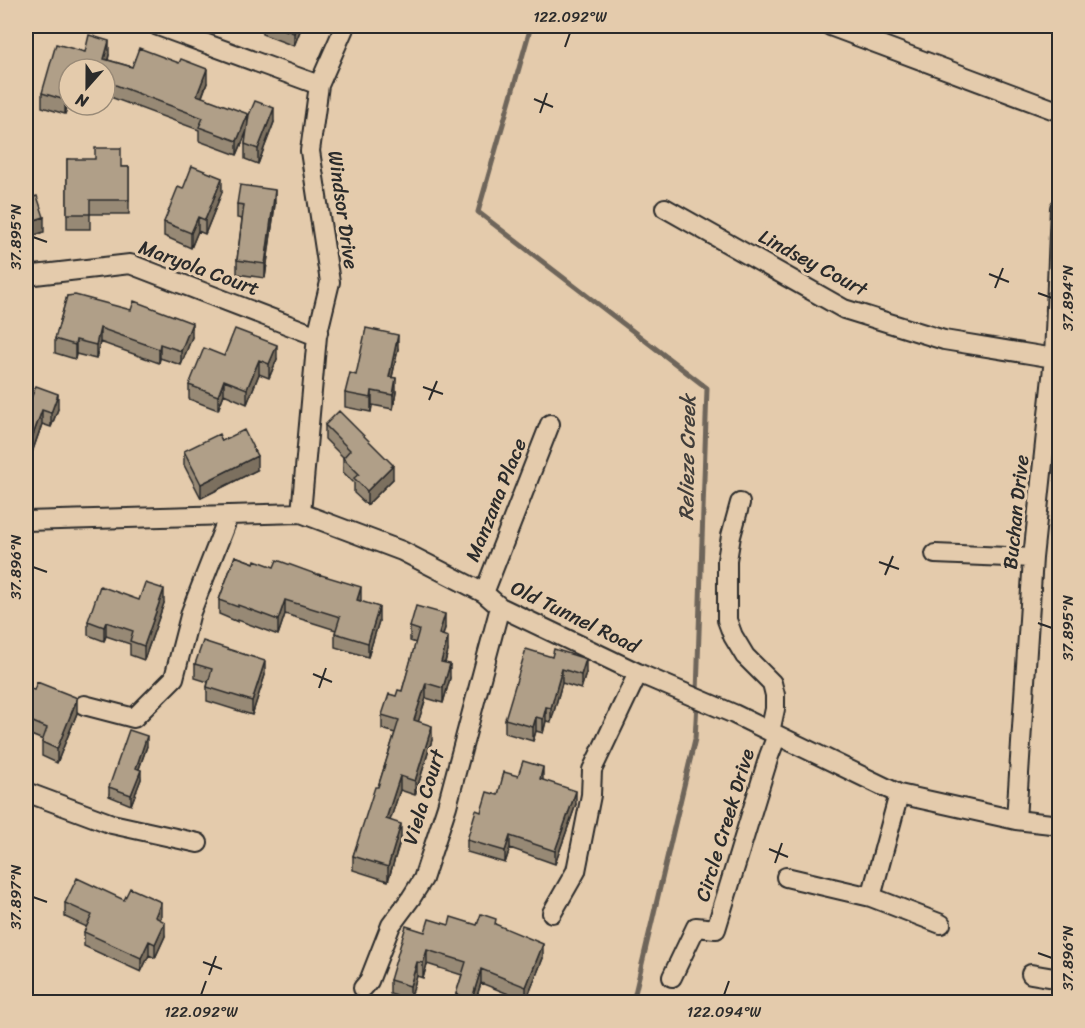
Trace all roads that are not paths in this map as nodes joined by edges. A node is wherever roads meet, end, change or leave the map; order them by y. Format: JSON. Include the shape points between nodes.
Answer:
{"nodes":[{"id":1,"x":158,"y":26,"type":"edge"},
{"id":2,"x":345,"y":26,"type":"edge"},
{"id":3,"x":830,"y":26,"type":"edge"},
{"id":4,"x":319,"y":85,"type":"junction"},
{"id":5,"x":1059,"y":112,"type":"edge"},
{"id":6,"x":665,"y":207,"type":"dead end"},
{"id":7,"x":1059,"y":208,"type":"edge"},
{"id":8,"x":26,"y":276,"type":"edge"},
{"id":9,"x":317,"y":336,"type":"junction"},
{"id":10,"x":1054,"y":358,"type":"junction"},
{"id":11,"x":550,"y":424,"type":"dead end"},
{"id":12,"x":740,"y":503,"type":"dead end"},
{"id":13,"x":301,"y":513,"type":"junction"},
{"id":14,"x":229,"y":515,"type":"junction"},
{"id":15,"x":26,"y":521,"type":"edge"},
{"id":16,"x":935,"y":554,"type":"dead end"},
{"id":17,"x":1033,"y":558,"type":"junction"},
{"id":18,"x":484,"y":593,"type":"junction"},
{"id":19,"x":500,"y":607,"type":"junction"},
{"id":20,"x":638,"y":673,"type":"junction"},
{"id":21,"x":84,"y":705,"type":"dead end"},
{"id":22,"x":774,"y":733,"type":"junction"},
{"id":23,"x":26,"y":792,"type":"edge"},
{"id":24,"x":899,"y":794,"type":"junction"},
{"id":25,"x":1016,"y":820,"type":"junction"},
{"id":26,"x":1059,"y":825,"type":"edge"},
{"id":27,"x":198,"y":843,"type":"dead end"},
{"id":28,"x":786,"y":877,"type":"dead end"},
{"id":29,"x":871,"y":897,"type":"junction"},
{"id":30,"x":552,"y":913,"type":"dead end"},
{"id":31,"x":940,"y":924,"type":"dead end"},
{"id":32,"x":1031,"y":974,"type":"dead end"},
{"id":33,"x":672,"y":977,"type":"dead end"},
{"id":34,"x":1059,"y":979,"type":"edge"},
{"id":35,"x":363,"y":988,"type":"dead end"}],
"edges":[{"from":1,"to":4,"type":"street"},
{"from":2,"to":4,"type":"street","name":"Windsor Drive"},
{"from":3,"to":5,"type":"street"},
{"from":4,"to":9,"type":"street","name":"Windsor Drive","via":[[310,151],[330,282]]},
{"from":6,"to":10,"type":"street","name":"Lindsey Court","via":[[844,309],[944,340]]},
{"from":7,"to":10,"type":"street","name":"Buchan Drive"},
{"from":8,"to":9,"type":"street","name":"Maryola Court","via":[[130,264]]},
{"from":9,"to":13,"type":"street","name":"Windsor Drive"},
{"from":10,"to":17,"type":"street","name":"Buchan Drive"},
{"from":11,"to":18,"type":"street","name":"Manzana Place"},
{"from":12,"to":22,"type":"street","name":"Circle Creek Drive","via":[[727,560],[727,620],[745,656],[772,683]]},
{"from":13,"to":14,"type":"street","name":"Old Tunnel Road"},
{"from":13,"to":18,"type":"street","name":"Old Tunnel Road","via":[[402,551]]},
{"from":14,"to":15,"type":"street","name":"Old Tunnel Road"},
{"from":14,"to":21,"type":"street","via":[[191,612],[174,678],[134,718]]},
{"from":16,"to":17,"type":"street"},
{"from":17,"to":25,"type":"street","name":"Buchan Drive"},
{"from":18,"to":19,"type":"street","name":"Old Tunnel Road"},
{"from":19,"to":20,"type":"street","name":"Old Tunnel Road"},
{"from":19,"to":35,"type":"street","name":"Viela Court","via":[[447,806],[423,879],[391,925]]},
{"from":20,"to":22,"type":"street","name":"Old Tunnel Road"},
{"from":20,"to":30,"type":"street","via":[[592,770],[576,871]]},
{"from":22,"to":24,"type":"street","name":"Old Tunnel Road"},
{"from":22,"to":33,"type":"street","name":"Circle Creek Drive","via":[[716,929],[696,927]]},
{"from":23,"to":27,"type":"street","via":[[112,824]]},
{"from":24,"to":25,"type":"street","name":"Old Tunnel Road"},
{"from":24,"to":29,"type":"street"},
{"from":25,"to":26,"type":"street","name":"Old Tunnel Road"},
{"from":28,"to":29,"type":"street"},
{"from":29,"to":31,"type":"street"},
{"from":32,"to":34,"type":"street"}]}
